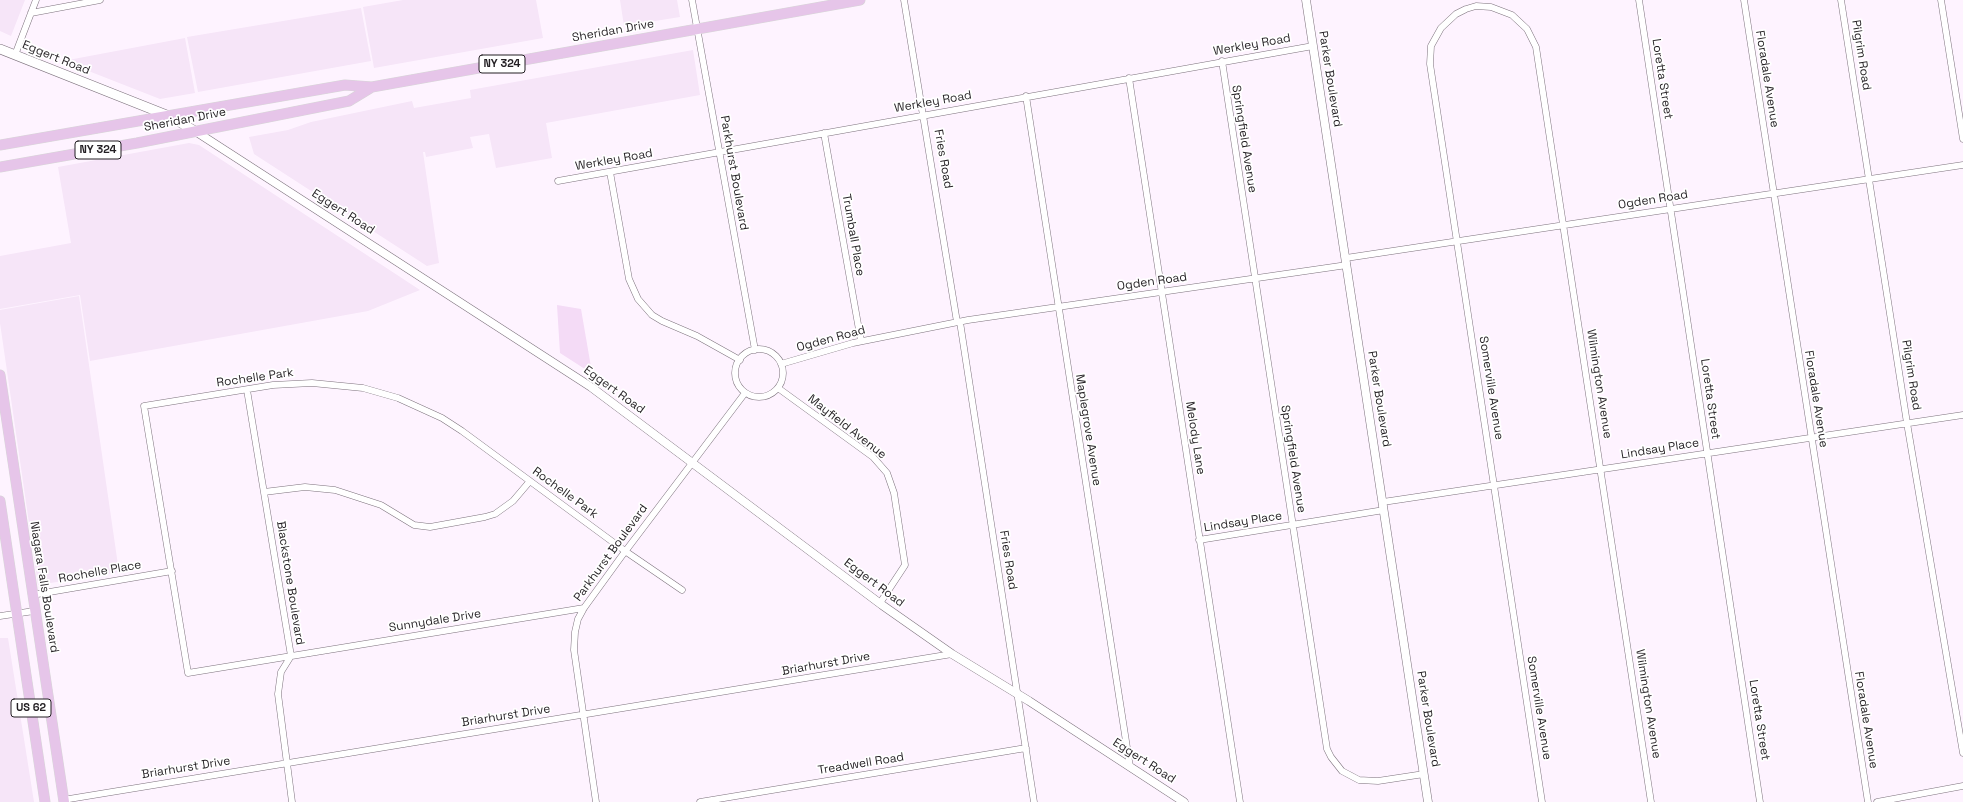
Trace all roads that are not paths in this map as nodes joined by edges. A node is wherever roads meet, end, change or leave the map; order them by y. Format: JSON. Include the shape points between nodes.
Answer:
{"nodes":[{"id":1,"x":36,"y":0,"type":"edge"},
{"id":2,"x":100,"y":0,"type":"edge"},
{"id":3,"x":692,"y":0,"type":"edge"},
{"id":4,"x":860,"y":0,"type":"edge"},
{"id":5,"x":904,"y":0,"type":"edge"},
{"id":6,"x":1306,"y":0,"type":"edge"},
{"id":7,"x":1639,"y":0,"type":"edge"},
{"id":8,"x":1744,"y":0,"type":"edge"},
{"id":9,"x":1841,"y":0,"type":"edge"},
{"id":10,"x":1941,"y":0,"type":"edge"},
{"id":11,"x":1476,"y":3,"type":"edge"},
{"id":12,"x":31,"y":13,"type":"junction"},
{"id":13,"x":697,"y":29,"type":"junction"},
{"id":14,"x":1313,"y":46,"type":"junction"},
{"id":15,"x":0,"y":49,"type":"edge"},
{"id":16,"x":15,"y":55,"type":"junction"},
{"id":17,"x":1222,"y":61,"type":"junction"},
{"id":18,"x":1129,"y":78,"type":"junction"},
{"id":19,"x":372,"y":87,"type":"junction"},
{"id":20,"x":1026,"y":96,"type":"junction"},
{"id":21,"x":924,"y":115,"type":"junction"},
{"id":22,"x":169,"y":116,"type":"junction"},
{"id":23,"x":1962,"y":128,"type":"edge"},
{"id":24,"x":195,"y":131,"type":"junction"},
{"id":25,"x":824,"y":133,"type":"junction"},
{"id":26,"x":1963,"y":139,"type":"edge"},
{"id":27,"x":0,"y":145,"type":"edge"},
{"id":28,"x":718,"y":152,"type":"junction"},
{"id":29,"x":1963,"y":165,"type":"edge"},
{"id":30,"x":0,"y":167,"type":"edge"},
{"id":31,"x":610,"y":172,"type":"junction"},
{"id":32,"x":1869,"y":179,"type":"junction"},
{"id":33,"x":558,"y":181,"type":"dead end"},
{"id":34,"x":1774,"y":193,"type":"junction"},
{"id":35,"x":1670,"y":209,"type":"junction"},
{"id":36,"x":1564,"y":225,"type":"junction"},
{"id":37,"x":1457,"y":241,"type":"junction"},
{"id":38,"x":1346,"y":262,"type":"junction"},
{"id":39,"x":1254,"y":278,"type":"junction"},
{"id":40,"x":1162,"y":292,"type":"junction"},
{"id":41,"x":1058,"y":307,"type":"junction"},
{"id":42,"x":959,"y":322,"type":"junction"},
{"id":43,"x":861,"y":341,"type":"junction"},
{"id":44,"x":755,"y":350,"type":"junction"},
{"id":45,"x":740,"y":360,"type":"junction"},
{"id":46,"x":781,"y":364,"type":"junction"},
{"id":47,"x":0,"y":375,"type":"edge"},
{"id":48,"x":778,"y":388,"type":"junction"},
{"id":49,"x":247,"y":390,"type":"junction"},
{"id":50,"x":745,"y":393,"type":"junction"},
{"id":51,"x":1963,"y":415,"type":"edge"},
{"id":52,"x":1907,"y":423,"type":"junction"},
{"id":53,"x":1811,"y":438,"type":"junction"},
{"id":54,"x":1707,"y":453,"type":"junction"},
{"id":55,"x":692,"y":462,"type":"junction"},
{"id":56,"x":1600,"y":469,"type":"junction"},
{"id":57,"x":530,"y":481,"type":"junction"},
{"id":58,"x":1494,"y":486,"type":"junction"},
{"id":59,"x":264,"y":492,"type":"junction"},
{"id":60,"x":0,"y":501,"type":"edge"},
{"id":61,"x":1384,"y":506,"type":"junction"},
{"id":62,"x":1292,"y":525,"type":"junction"},
{"id":63,"x":1199,"y":540,"type":"junction"},
{"id":64,"x":625,"y":551,"type":"junction"},
{"id":65,"x":172,"y":571,"type":"junction"},
{"id":66,"x":682,"y":590,"type":"dead end"},
{"id":67,"x":32,"y":595,"type":"junction"},
{"id":68,"x":880,"y":603,"type":"junction"},
{"id":69,"x":584,"y":608,"type":"junction"},
{"id":70,"x":34,"y":611,"type":"junction"},
{"id":71,"x":16,"y":614,"type":"junction"},
{"id":72,"x":0,"y":616,"type":"edge"},
{"id":73,"x":952,"y":654,"type":"junction"},
{"id":74,"x":290,"y":656,"type":"junction"},
{"id":75,"x":1017,"y":695,"type":"junction"},
{"id":76,"x":583,"y":715,"type":"junction"},
{"id":77,"x":1026,"y":748,"type":"junction"},
{"id":78,"x":1963,"y":753,"type":"edge"},
{"id":79,"x":287,"y":763,"type":"junction"},
{"id":80,"x":1130,"y":766,"type":"junction"},
{"id":81,"x":1424,"y":774,"type":"junction"},
{"id":82,"x":1963,"y":786,"type":"edge"},
{"id":83,"x":63,"y":801,"type":"edge"},
{"id":84,"x":45,"y":802,"type":"edge"},
{"id":85,"x":292,"y":802,"type":"edge"},
{"id":86,"x":596,"y":802,"type":"edge"},
{"id":87,"x":700,"y":802,"type":"edge"},
{"id":88,"x":1034,"y":802,"type":"edge"},
{"id":89,"x":1184,"y":802,"type":"edge"},
{"id":90,"x":1240,"y":802,"type":"edge"},
{"id":91,"x":1428,"y":802,"type":"edge"},
{"id":92,"x":1542,"y":802,"type":"edge"},
{"id":93,"x":1651,"y":802,"type":"edge"},
{"id":94,"x":1760,"y":802,"type":"edge"},
{"id":95,"x":1868,"y":802,"type":"edge"},
{"id":96,"x":1877,"y":802,"type":"edge"}],
"edges":[{"from":1,"to":12,"type":"street"},
{"from":2,"to":12,"type":"street"},
{"from":3,"to":13,"type":"street","name":"Parkhurst Boulevard"},
{"from":4,"to":13,"type":"main road","name":"Sheridan Drive","number":"NY 324"},
{"from":5,"to":21,"type":"street","name":"Fries Road"},
{"from":6,"to":14,"type":"street","name":"Parker Boulevard"},
{"from":7,"to":35,"type":"street","name":"Loretta Street"},
{"from":8,"to":34,"type":"street","name":"Floradale Avenue"},
{"from":9,"to":32,"type":"street","name":"Pilgrim Road"},
{"from":10,"to":23,"type":"street"},
{"from":11,"to":36,"type":"street","name":"Wilmington Avenue","via":[[1512,15],[1527,28],[1534,42]]},
{"from":11,"to":37,"type":"street","name":"Somerville Avenue","via":[[1448,20],[1435,37],[1429,55]]},
{"from":12,"to":16,"type":"street"},
{"from":13,"to":19,"type":"main road","name":"Sheridan Drive","number":"NY 324"},
{"from":13,"to":28,"type":"street","name":"Parkhurst Boulevard"},
{"from":14,"to":17,"type":"street","name":"Werkley Road"},
{"from":14,"to":38,"type":"street","name":"Parker Boulevard"},
{"from":15,"to":16,"type":"main road","name":"Eggert Road"},
{"from":16,"to":22,"type":"main road","name":"Eggert Road"},
{"from":17,"to":18,"type":"street","name":"Werkley Road"},
{"from":17,"to":39,"type":"street","name":"Springfield Avenue"},
{"from":18,"to":20,"type":"street","name":"Werkley Road"},
{"from":18,"to":40,"type":"street","name":"Melody Lane"},
{"from":19,"to":22,"type":"main road","name":"Sheridan Drive","number":"NY 324","via":[[345,85]]},
{"from":19,"to":24,"type":"main road","name":"Sheridan Drive","number":"NY 324","via":[[349,101]]},
{"from":20,"to":21,"type":"street","name":"Werkley Road"},
{"from":20,"to":41,"type":"street","name":"Maplegrove Avenue"},
{"from":21,"to":25,"type":"street","name":"Werkley Road"},
{"from":21,"to":42,"type":"street","name":"Fries Road"},
{"from":22,"to":24,"type":"main road","name":"Eggert Road"},
{"from":22,"to":27,"type":"main road","name":"Sheridan Drive","number":"NY 324"},
{"from":23,"to":26,"type":"street"},
{"from":24,"to":30,"type":"main road","name":"Sheridan Drive","number":"NY 324"},
{"from":24,"to":55,"type":"street","name":"Eggert Road","via":[[590,387]]},
{"from":25,"to":28,"type":"street","name":"Werkley Road"},
{"from":25,"to":43,"type":"street","name":"Trumball Place"},
{"from":28,"to":31,"type":"street","name":"Werkley Road"},
{"from":28,"to":44,"type":"street","name":"Parkhurst Boulevard"},
{"from":29,"to":32,"type":"street","name":"Ogden Road"},
{"from":31,"to":33,"type":"street","name":"Werkley Road"},
{"from":31,"to":45,"type":"street","via":[[629,279],[638,299],[649,312],[662,321],[697,336]]},
{"from":32,"to":34,"type":"street","name":"Ogden Road"},
{"from":32,"to":52,"type":"street","name":"Pilgrim Road"},
{"from":34,"to":35,"type":"street","name":"Ogden Road"},
{"from":34,"to":53,"type":"street","name":"Floradale Avenue"},
{"from":35,"to":36,"type":"street","name":"Ogden Road"},
{"from":35,"to":54,"type":"street","name":"Loretta Street"},
{"from":36,"to":37,"type":"street","name":"Ogden Road"},
{"from":36,"to":56,"type":"street","name":"Wilmington Avenue"},
{"from":37,"to":38,"type":"street","name":"Ogden Road"},
{"from":37,"to":58,"type":"street","name":"Somerville Avenue"},
{"from":38,"to":39,"type":"street","name":"Ogden Road"},
{"from":38,"to":61,"type":"street","name":"Parker Boulevard"},
{"from":39,"to":40,"type":"street","name":"Ogden Road"},
{"from":39,"to":62,"type":"street","name":"Springfield Avenue"},
{"from":40,"to":41,"type":"street","name":"Ogden Road"},
{"from":40,"to":63,"type":"street","name":"Melody Lane"},
{"from":41,"to":42,"type":"street","name":"Ogden Road"},
{"from":41,"to":80,"type":"street","name":"Maplegrove Avenue"},
{"from":42,"to":43,"type":"street","name":"Ogden Road"},
{"from":42,"to":75,"type":"street","name":"Fries Road"},
{"from":43,"to":46,"type":"street","name":"Ogden Road"},
{"from":44,"to":45,"type":"street"},
{"from":44,"to":46,"type":"street","via":[[768,351]]},
{"from":45,"to":50,"type":"street","via":[[736,380]]},
{"from":46,"to":48,"type":"street","via":[[783,377]]},
{"from":47,"to":67,"type":"main road","name":"Niagara Falls Boulevard","number":"US 62"},
{"from":48,"to":50,"type":"street","via":[[770,395],[760,397]]},
{"from":48,"to":68,"type":"street","name":"Mayfield Avenue","via":[[873,457],[887,473],[894,493],[905,565]]},
{"from":49,"to":57,"type":"street","name":"Rochelle Park","via":[[312,382],[350,386],[386,394],[442,418]]},
{"from":49,"to":59,"type":"street","name":"Blackstone Boulevard"},
{"from":49,"to":65,"type":"street","name":"Rochelle Park","via":[[144,406]]},
{"from":50,"to":55,"type":"street","name":"Parkhurst Boulevard"},
{"from":51,"to":52,"type":"street","name":"Lindsay Place"},
{"from":52,"to":53,"type":"street","name":"Lindsay Place"},
{"from":52,"to":78,"type":"street","name":"Pilgrim Road"},
{"from":53,"to":54,"type":"street","name":"Lindsay Place"},
{"from":53,"to":95,"type":"street","name":"Floradale Avenue"},
{"from":54,"to":56,"type":"street","name":"Lindsay Place"},
{"from":54,"to":94,"type":"street","name":"Loretta Street"},
{"from":55,"to":64,"type":"street","name":"Parkhurst Boulevard"},
{"from":55,"to":68,"type":"street","name":"Eggert Road"},
{"from":56,"to":58,"type":"street","name":"Lindsay Place"},
{"from":56,"to":93,"type":"street","name":"Wilmington Avenue"},
{"from":57,"to":59,"type":"street","via":[[513,501],[495,514],[430,527],[414,525],[381,504],[335,490],[305,487]]},
{"from":57,"to":64,"type":"street","name":"Rochelle Park"},
{"from":58,"to":61,"type":"street","name":"Lindsay Place"},
{"from":58,"to":92,"type":"street","name":"Somerville Avenue"},
{"from":59,"to":74,"type":"street","name":"Blackstone Boulevard"},
{"from":60,"to":71,"type":"main road","number":"US 62"},
{"from":61,"to":62,"type":"street","name":"Lindsay Place"},
{"from":61,"to":81,"type":"street","name":"Parker Boulevard"},
{"from":62,"to":63,"type":"street","name":"Lindsay Place"},
{"from":62,"to":81,"type":"street","name":"Springfield Avenue","via":[[1327,749],[1331,757],[1342,771],[1367,781]]},
{"from":63,"to":90,"type":"street","name":"Melody Lane"},
{"from":64,"to":66,"type":"street","name":"Rochelle Park"},
{"from":64,"to":69,"type":"street","name":"Parkhurst Boulevard"},
{"from":65,"to":67,"type":"street","name":"Rochelle Place"},
{"from":65,"to":74,"type":"street","name":"Rochelle Park","via":[[188,673]]},
{"from":67,"to":70,"type":"main road","name":"Niagara Falls Boulevard","number":"US 62"},
{"from":68,"to":73,"type":"street","name":"Eggert Road"},
{"from":69,"to":74,"type":"street","name":"Sunnydale Drive"},
{"from":69,"to":76,"type":"street","name":"Parkhurst Boulevard","via":[[578,619],[574,642]]},
{"from":70,"to":71,"type":"street"},
{"from":70,"to":83,"type":"main road","name":"Niagara Falls Boulevard","number":"US 62"},
{"from":71,"to":72,"type":"street"},
{"from":71,"to":84,"type":"main road","number":"US 62"},
{"from":73,"to":75,"type":"street","name":"Eggert Road"},
{"from":73,"to":76,"type":"street","name":"Briarhurst Drive"},
{"from":74,"to":79,"type":"street","name":"Blackstone Boulevard","via":[[281,672],[278,694]]},
{"from":75,"to":77,"type":"street","name":"Fries Road"},
{"from":75,"to":80,"type":"street","name":"Eggert Road"},
{"from":76,"to":79,"type":"street","name":"Briarhurst Drive"},
{"from":76,"to":86,"type":"street","name":"Parkhurst Boulevard"},
{"from":77,"to":87,"type":"street","name":"Treadwell Road"},
{"from":77,"to":88,"type":"street","name":"Fries Road"},
{"from":79,"to":83,"type":"street","name":"Briarhurst Drive"},
{"from":79,"to":85,"type":"street","name":"Blackstone Boulevard"},
{"from":80,"to":89,"type":"street","name":"Eggert Road"},
{"from":81,"to":91,"type":"street","name":"Parker Boulevard"},
{"from":82,"to":96,"type":"street"}]}
